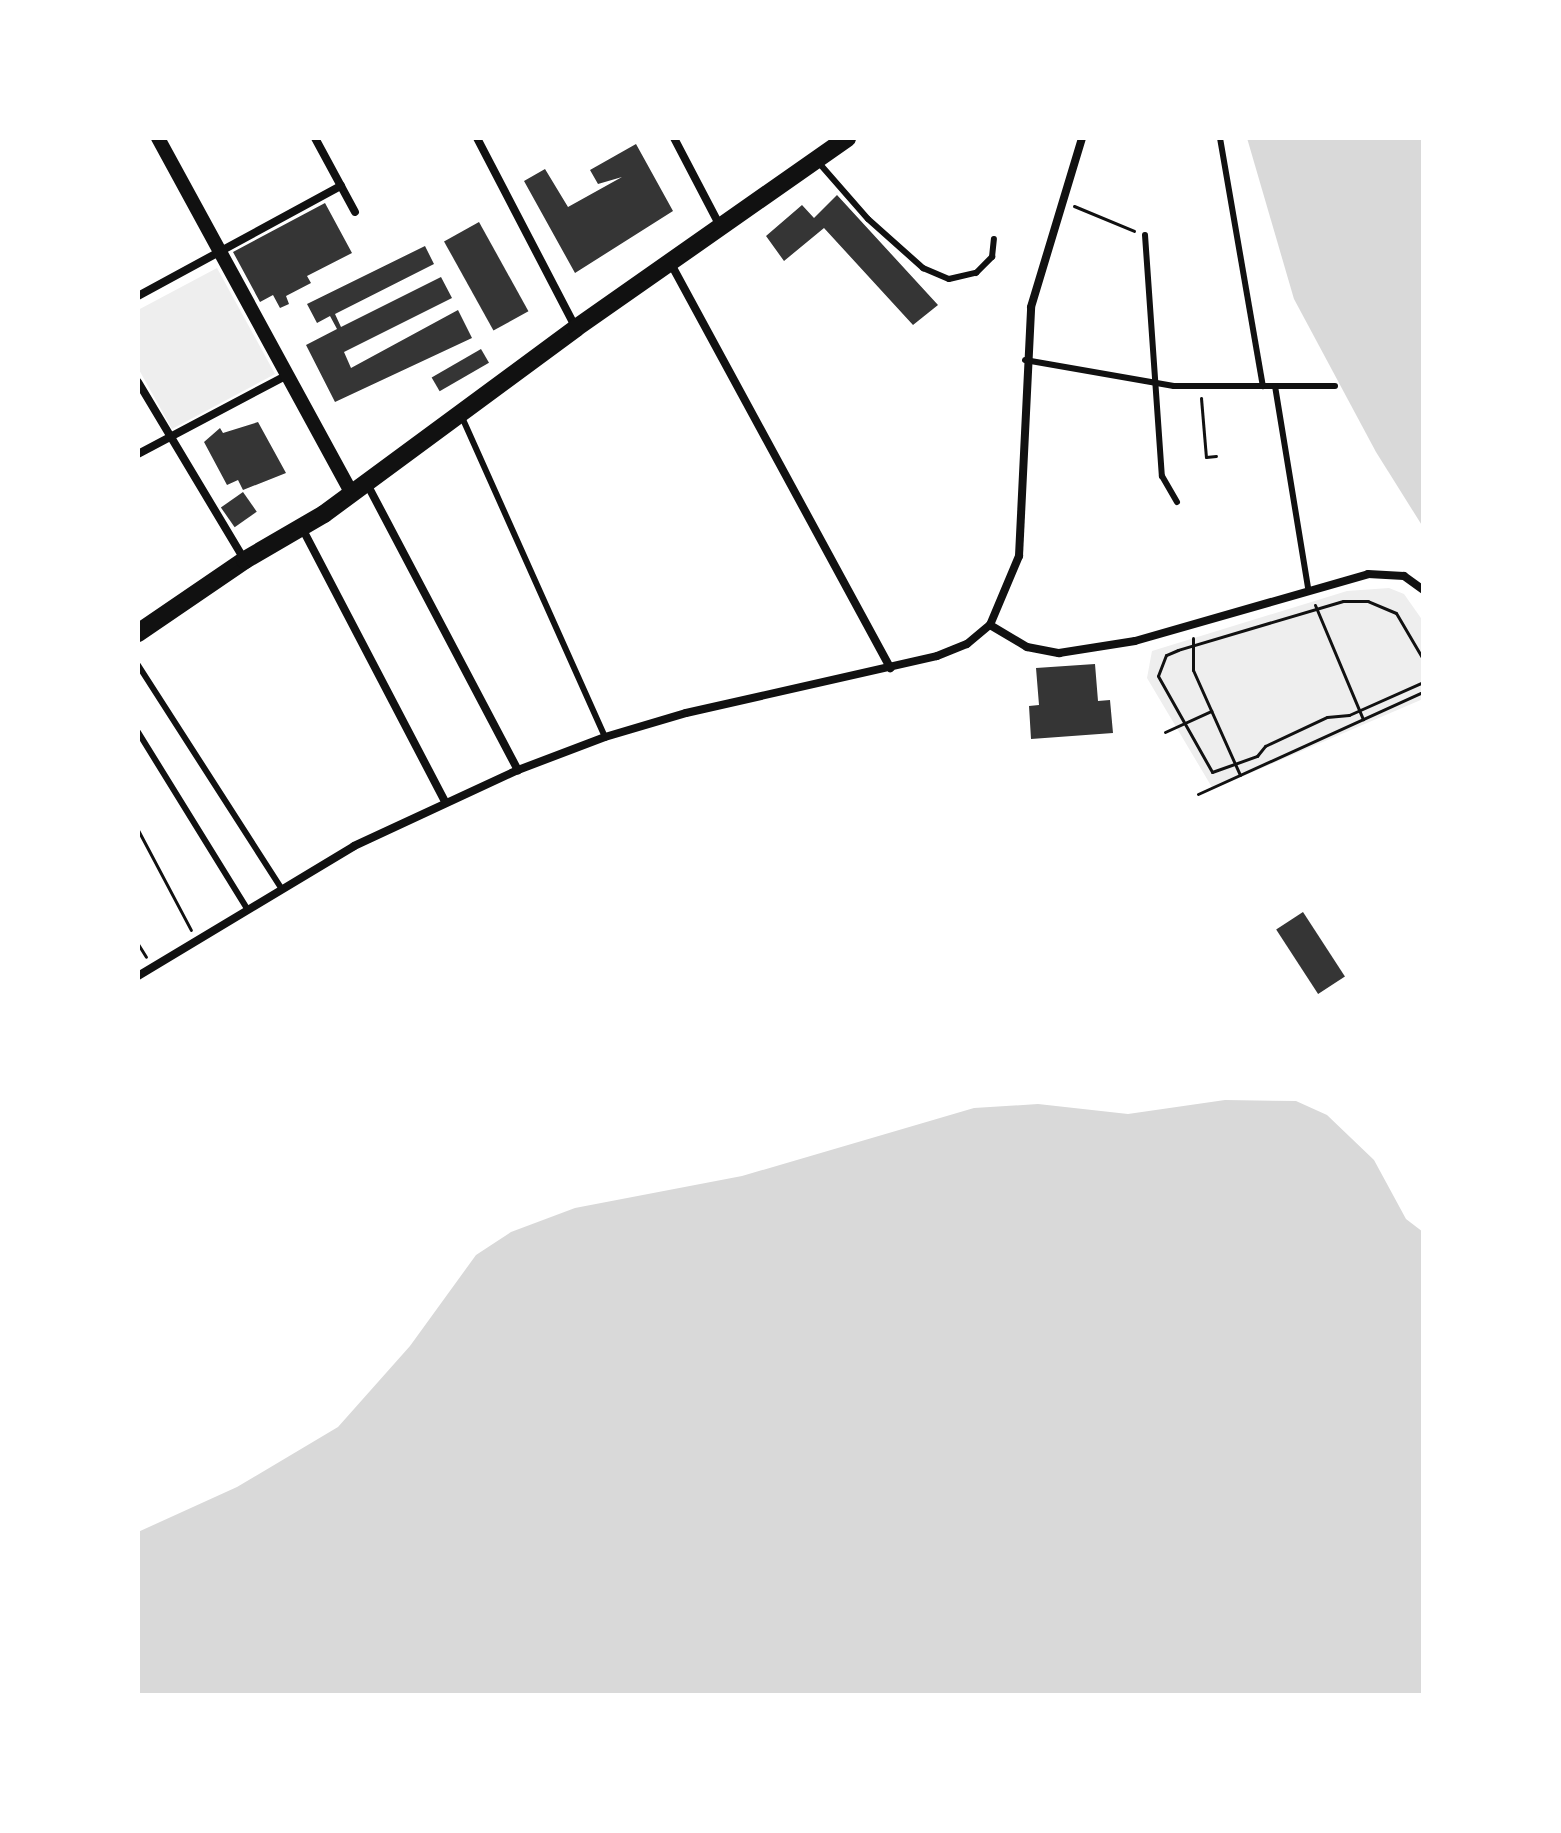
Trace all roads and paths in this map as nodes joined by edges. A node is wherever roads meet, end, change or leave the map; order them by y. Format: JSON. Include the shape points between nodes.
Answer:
{"nodes":[{"id":1,"x":158,"y":138,"type":"edge"},
{"id":2,"x":315,"y":138,"type":"edge"},
{"id":3,"x":477,"y":138,"type":"edge"},
{"id":4,"x":674,"y":138,"type":"edge"},
{"id":5,"x":847,"y":138,"type":"edge"},
{"id":6,"x":1082,"y":138,"type":"edge"},
{"id":7,"x":1220,"y":138,"type":"edge"},
{"id":8,"x":817,"y":160,"type":"junction"},
{"id":9,"x":341,"y":186,"type":"junction"},
{"id":10,"x":1062,"y":201,"type":"junction"},
{"id":11,"x":355,"y":212,"type":"dead end"},
{"id":12,"x":722,"y":229,"type":"junction"},
{"id":13,"x":1145,"y":235,"type":"joint"},
{"id":14,"x":994,"y":239,"type":"dead end"},
{"id":15,"x":220,"y":252,"type":"junction"},
{"id":16,"x":671,"y":264,"type":"junction"},
{"id":17,"x":138,"y":296,"type":"edge"},
{"id":18,"x":576,"y":328,"type":"junction"},
{"id":19,"x":1025,"y":360,"type":"junction"},
{"id":20,"x":287,"y":375,"type":"junction"},
{"id":21,"x":138,"y":382,"type":"edge"},
{"id":22,"x":1159,"y":384,"type":"junction"},
{"id":23,"x":1200,"y":386,"type":"junction"},
{"id":24,"x":1263,"y":386,"type":"junction"},
{"id":25,"x":1275,"y":386,"type":"junction"},
{"id":26,"x":1335,"y":386,"type":"dead end"},
{"id":27,"x":460,"y":412,"type":"junction"},
{"id":28,"x":168,"y":438,"type":"junction"},
{"id":29,"x":138,"y":454,"type":"edge"},
{"id":30,"x":1216,"y":456,"type":"dead end"},
{"id":31,"x":358,"y":486,"type":"junction"},
{"id":32,"x":1177,"y":502,"type":"dead end"},
{"id":33,"x":301,"y":528,"type":"junction"},
{"id":34,"x":245,"y":560,"type":"junction"},
{"id":35,"x":1308,"y":588,"type":"junction"},
{"id":36,"x":1423,"y":590,"type":"edge"},
{"id":37,"x":1315,"y":605,"type":"junction"},
{"id":38,"x":1195,"y":622,"type":"junction"},
{"id":39,"x":990,"y":625,"type":"junction"},
{"id":40,"x":138,"y":632,"type":"edge"},
{"id":41,"x":1193,"y":645,"type":"junction"},
{"id":42,"x":1423,"y":659,"type":"edge"},
{"id":43,"x":138,"y":665,"type":"edge"},
{"id":44,"x":890,"y":668,"type":"junction"},
{"id":45,"x":1423,"y":682,"type":"edge"},
{"id":46,"x":1423,"y":692,"type":"edge"},
{"id":47,"x":1359,"y":710,"type":"junction"},
{"id":48,"x":1211,"y":711,"type":"junction"},
{"id":49,"x":1363,"y":719,"type":"junction"},
{"id":50,"x":1181,"y":724,"type":"junction"},
{"id":51,"x":138,"y":732,"type":"edge"},
{"id":52,"x":1165,"y":732,"type":"dead end"},
{"id":53,"x":605,"y":737,"type":"junction"},
{"id":54,"x":1236,"y":765,"type":"junction"},
{"id":55,"x":518,"y":770,"type":"junction"},
{"id":56,"x":1240,"y":775,"type":"junction"},
{"id":57,"x":1198,"y":794,"type":"dead end"},
{"id":58,"x":445,"y":802,"type":"junction"},
{"id":59,"x":138,"y":830,"type":"edge"},
{"id":60,"x":282,"y":889,"type":"junction"},
{"id":61,"x":248,"y":910,"type":"junction"},
{"id":62,"x":196,"y":940,"type":"junction"},
{"id":63,"x":138,"y":976,"type":"edge"}],
"edges":[{"from":1,"to":15,"type":"street"},
{"from":2,"to":9,"type":"street"},
{"from":3,"to":18,"type":"street"},
{"from":4,"to":12,"type":"street"},
{"from":5,"to":8,"type":"main road"},
{"from":6,"to":10,"type":"street"},
{"from":7,"to":24,"type":"lane"},
{"from":8,"to":12,"type":"main road"},
{"from":8,"to":14,"type":"lane","via":[[868,219],[923,268],[949,279],[976,273],[992,257]]},
{"from":9,"to":11,"type":"street"},
{"from":9,"to":15,"type":"street"},
{"from":10,"to":13,"type":"path"},
{"from":10,"to":19,"type":"street","via":[[1031,307]]},
{"from":12,"to":16,"type":"main road"},
{"from":13,"to":22,"type":"lane"},
{"from":15,"to":17,"type":"street"},
{"from":15,"to":20,"type":"street"},
{"from":16,"to":18,"type":"main road"},
{"from":16,"to":44,"type":"street"},
{"from":18,"to":27,"type":"main road"},
{"from":19,"to":22,"type":"lane"},
{"from":19,"to":39,"type":"street","via":[[1019,556]]},
{"from":20,"to":28,"type":"street"},
{"from":20,"to":31,"type":"street"},
{"from":21,"to":28,"type":"street"},
{"from":22,"to":23,"type":"lane"},
{"from":22,"to":32,"type":"lane","via":[[1162,476]]},
{"from":23,"to":24,"type":"lane"},
{"from":23,"to":30,"type":"path","via":[[1206,457]]},
{"from":24,"to":25,"type":"lane"},
{"from":25,"to":26,"type":"lane"},
{"from":25,"to":35,"type":"lane"},
{"from":27,"to":31,"type":"main road"},
{"from":27,"to":53,"type":"lane"},
{"from":28,"to":29,"type":"street"},
{"from":28,"to":34,"type":"street"},
{"from":31,"to":33,"type":"main road"},
{"from":31,"to":55,"type":"street"},
{"from":33,"to":34,"type":"main road"},
{"from":33,"to":58,"type":"street"},
{"from":34,"to":40,"type":"main road"},
{"from":35,"to":36,"type":"street","via":[[1393,574],[1413,580]]},
{"from":35,"to":37,"type":"path"},
{"from":35,"to":38,"type":"street"},
{"from":37,"to":41,"type":"path"},
{"from":37,"to":42,"type":"path","via":[[1368,601],[1387,607]]},
{"from":37,"to":47,"type":"path"},
{"from":38,"to":39,"type":"street","via":[[1106,648],[1059,653],[1027,647]]},
{"from":38,"to":41,"type":"path"},
{"from":39,"to":44,"type":"street","via":[[952,651]]},
{"from":41,"to":48,"type":"path","via":[[1191,664]]},
{"from":41,"to":50,"type":"path","via":[[1166,655],[1158,676]]},
{"from":43,"to":60,"type":"lane"},
{"from":44,"to":53,"type":"street","via":[[698,710]]},
{"from":45,"to":47,"type":"path"},
{"from":46,"to":49,"type":"path"},
{"from":47,"to":49,"type":"path"},
{"from":47,"to":54,"type":"path","via":[[1327,717]]},
{"from":48,"to":50,"type":"path"},
{"from":48,"to":54,"type":"path"},
{"from":49,"to":56,"type":"path"},
{"from":50,"to":52,"type":"path"},
{"from":50,"to":54,"type":"path","via":[[1212,772]]},
{"from":51,"to":61,"type":"lane"},
{"from":53,"to":55,"type":"street"},
{"from":54,"to":56,"type":"path"},
{"from":55,"to":58,"type":"street"},
{"from":56,"to":57,"type":"path"},
{"from":58,"to":60,"type":"street","via":[[354,846]]},
{"from":59,"to":62,"type":"path"},
{"from":60,"to":61,"type":"street"},
{"from":61,"to":62,"type":"street"},
{"from":62,"to":63,"type":"street"}]}
